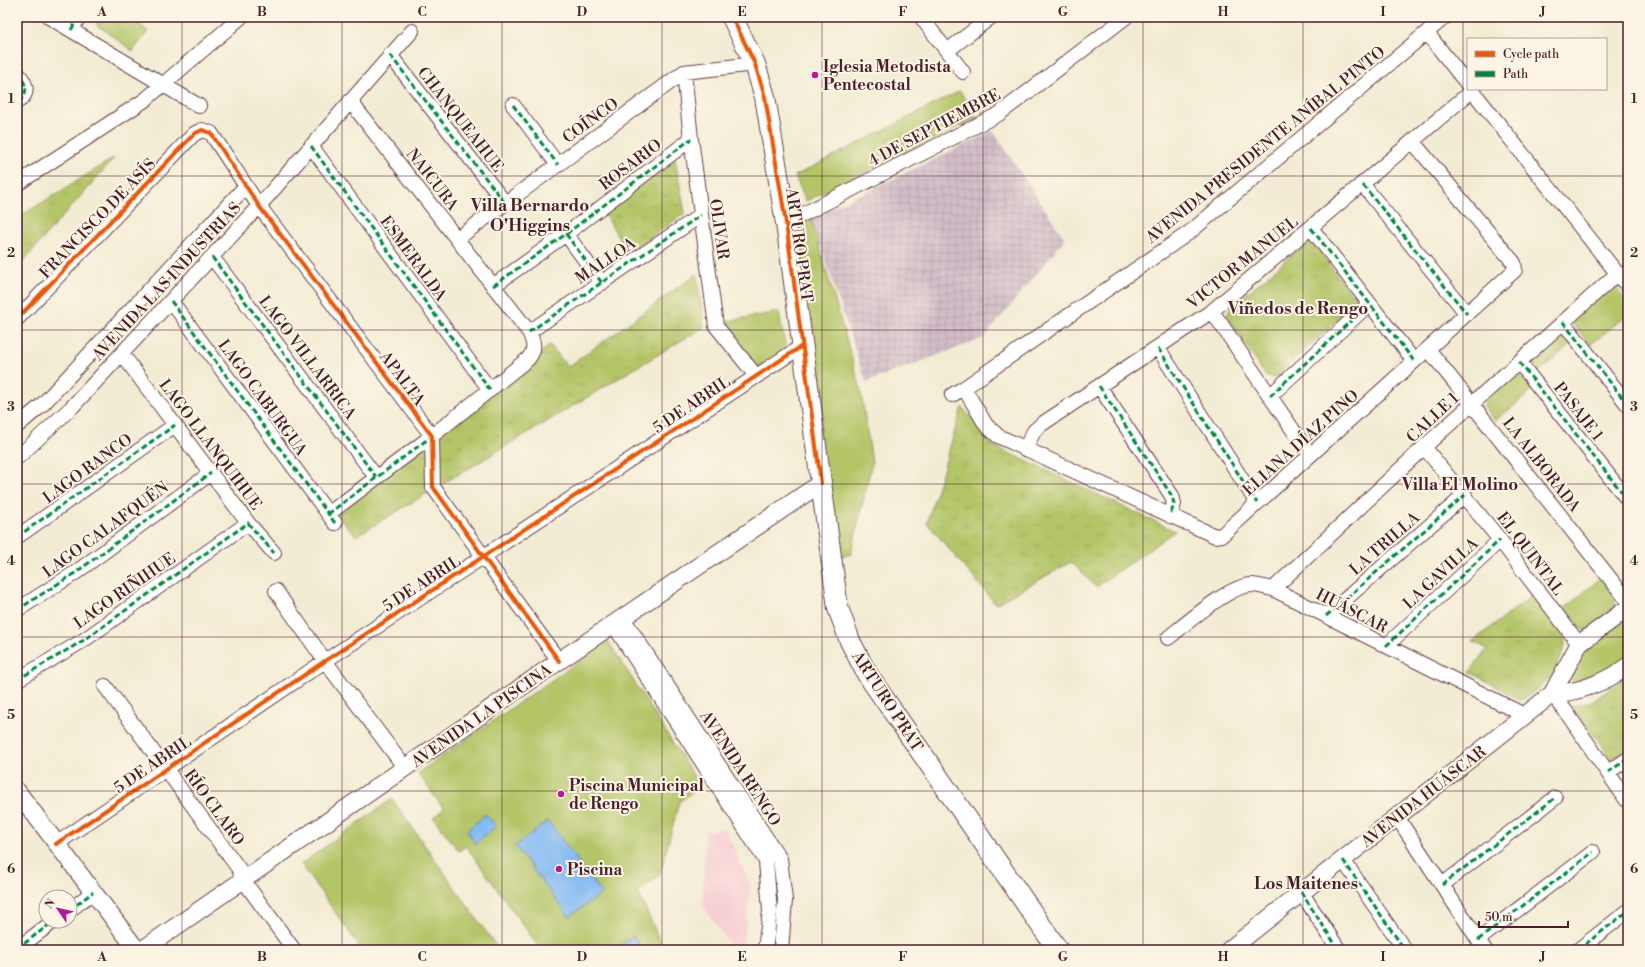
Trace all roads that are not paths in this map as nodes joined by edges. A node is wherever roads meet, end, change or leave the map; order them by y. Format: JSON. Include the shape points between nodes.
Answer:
{"nodes":[{"id":1,"x":49,"y":17,"type":"edge"},
{"id":2,"x":79,"y":17,"type":"edge"},
{"id":3,"x":241,"y":17,"type":"edge"},
{"id":4,"x":732,"y":17,"type":"edge"},
{"id":5,"x":921,"y":17,"type":"edge"},
{"id":6,"x":991,"y":17,"type":"edge"},
{"id":7,"x":1126,"y":17,"type":"edge"},
{"id":8,"x":1445,"y":17,"type":"edge"},
{"id":9,"x":71,"y":30,"type":"junction"},
{"id":10,"x":412,"y":31,"type":"dead end"},
{"id":11,"x":1427,"y":33,"type":"junction"},
{"id":12,"x":947,"y":51,"type":"junction"},
{"id":13,"x":390,"y":55,"type":"junction"},
{"id":14,"x":755,"y":64,"type":"junction"},
{"id":15,"x":684,"y":72,"type":"junction"},
{"id":16,"x":963,"y":72,"type":"dead end"},
{"id":17,"x":17,"y":73,"type":"edge"},
{"id":18,"x":1467,"y":83,"type":"edge"},
{"id":19,"x":162,"y":84,"type":"junction"},
{"id":20,"x":1469,"y":90,"type":"edge"},
{"id":21,"x":1473,"y":90,"type":"edge"},
{"id":22,"x":350,"y":101,"type":"junction"},
{"id":23,"x":17,"y":102,"type":"edge"},
{"id":24,"x":513,"y":105,"type":"dead end"},
{"id":25,"x":199,"y":106,"type":"dead end"},
{"id":26,"x":194,"y":134,"type":"joint"},
{"id":27,"x":691,"y":139,"type":"junction"},
{"id":28,"x":1413,"y":142,"type":"junction"},
{"id":29,"x":311,"y":146,"type":"junction"},
{"id":30,"x":558,"y":165,"type":"junction"},
{"id":31,"x":17,"y":184,"type":"edge"},
{"id":32,"x":1363,"y":185,"type":"junction"},
{"id":33,"x":246,"y":186,"type":"junction"},
{"id":34,"x":505,"y":203,"type":"junction"},
{"id":35,"x":259,"y":206,"type":"junction"},
{"id":36,"x":700,"y":215,"type":"junction"},
{"id":37,"x":786,"y":223,"type":"junction"},
{"id":38,"x":1311,"y":228,"type":"junction"},
{"id":39,"x":566,"y":234,"type":"junction"},
{"id":40,"x":458,"y":238,"type":"junction"},
{"id":41,"x":212,"y":257,"type":"junction"},
{"id":42,"x":1618,"y":274,"type":"junction"},
{"id":43,"x":602,"y":283,"type":"junction"},
{"id":44,"x":493,"y":286,"type":"junction"},
{"id":45,"x":1628,"y":287,"type":"edge"},
{"id":46,"x":171,"y":301,"type":"junction"},
{"id":47,"x":1369,"y":304,"type":"junction"},
{"id":48,"x":1212,"y":311,"type":"junction"},
{"id":49,"x":1467,"y":314,"type":"junction"},
{"id":50,"x":17,"y":319,"type":"edge"},
{"id":51,"x":1563,"y":322,"type":"junction"},
{"id":52,"x":529,"y":332,"type":"junction"},
{"id":53,"x":802,"y":346,"type":"junction"},
{"id":54,"x":1158,"y":348,"type":"junction"},
{"id":55,"x":1428,"y":349,"type":"junction"},
{"id":56,"x":122,"y":354,"type":"junction"},
{"id":57,"x":1414,"y":361,"type":"junction"},
{"id":58,"x":1519,"y":362,"type":"junction"},
{"id":59,"x":756,"y":376,"type":"junction"},
{"id":60,"x":1099,"y":386,"type":"junction"},
{"id":61,"x":964,"y":388,"type":"junction"},
{"id":62,"x":490,"y":390,"type":"junction"},
{"id":63,"x":952,"y":395,"type":"dead end"},
{"id":64,"x":1270,"y":396,"type":"junction"},
{"id":65,"x":1472,"y":404,"type":"junction"},
{"id":66,"x":1628,"y":405,"type":"edge"},
{"id":67,"x":17,"y":426,"type":"edge"},
{"id":68,"x":175,"y":426,"type":"junction"},
{"id":69,"x":432,"y":436,"type":"junction"},
{"id":70,"x":1424,"y":447,"type":"junction"},
{"id":71,"x":1024,"y":450,"type":"junction"},
{"id":72,"x":1310,"y":455,"type":"junction"},
{"id":73,"x":17,"y":458,"type":"edge"},
{"id":74,"x":211,"y":473,"type":"junction"},
{"id":75,"x":376,"y":477,"type":"junction"},
{"id":76,"x":821,"y":483,"type":"junction"},
{"id":77,"x":1464,"y":495,"type":"junction"},
{"id":78,"x":1628,"y":500,"type":"edge"},
{"id":79,"x":1258,"y":503,"type":"junction"},
{"id":80,"x":1170,"y":516,"type":"junction"},
{"id":81,"x":248,"y":523,"type":"junction"},
{"id":82,"x":17,"y":537,"type":"edge"},
{"id":83,"x":1500,"y":540,"type":"junction"},
{"id":84,"x":274,"y":553,"type":"dead end"},
{"id":85,"x":484,"y":557,"type":"junction"},
{"id":86,"x":1273,"y":589,"type":"junction"},
{"id":87,"x":276,"y":591,"type":"dead end"},
{"id":88,"x":1628,"y":601,"type":"edge"},
{"id":89,"x":1628,"y":608,"type":"edge"},
{"id":90,"x":17,"y":610,"type":"edge"},
{"id":91,"x":1326,"y":616,"type":"junction"},
{"id":92,"x":618,"y":621,"type":"junction"},
{"id":93,"x":1168,"y":638,"type":"dead end"},
{"id":94,"x":1579,"y":644,"type":"junction"},
{"id":95,"x":1386,"y":646,"type":"junction"},
{"id":96,"x":325,"y":661,"type":"junction"},
{"id":97,"x":559,"y":661,"type":"junction"},
{"id":98,"x":1628,"y":666,"type":"edge"},
{"id":99,"x":17,"y":680,"type":"edge"},
{"id":100,"x":105,"y":686,"type":"dead end"},
{"id":101,"x":1552,"y":694,"type":"junction"},
{"id":102,"x":1524,"y":715,"type":"junction"},
{"id":103,"x":1628,"y":759,"type":"edge"},
{"id":104,"x":405,"y":768,"type":"junction"},
{"id":105,"x":166,"y":769,"type":"junction"},
{"id":106,"x":1608,"y":772,"type":"junction"},
{"id":107,"x":17,"y":791,"type":"edge"},
{"id":108,"x":1555,"y":798,"type":"dead end"},
{"id":109,"x":1628,"y":802,"type":"edge"},
{"id":110,"x":1397,"y":817,"type":"junction"},
{"id":111,"x":56,"y":844,"type":"junction"},
{"id":112,"x":1593,"y":852,"type":"dead end"},
{"id":113,"x":1343,"y":860,"type":"junction"},
{"id":114,"x":243,"y":880,"type":"junction"},
{"id":115,"x":1442,"y":885,"type":"junction"},
{"id":116,"x":93,"y":892,"type":"junction"},
{"id":117,"x":1301,"y":892,"type":"junction"},
{"id":118,"x":78,"y":904,"type":"edge"},
{"id":119,"x":1628,"y":912,"type":"edge"},
{"id":120,"x":43,"y":929,"type":"edge"},
{"id":121,"x":1481,"y":945,"type":"edge"},
{"id":122,"x":17,"y":949,"type":"edge"},
{"id":123,"x":137,"y":950,"type":"edge"},
{"id":124,"x":142,"y":950,"type":"edge"},
{"id":125,"x":294,"y":950,"type":"edge"},
{"id":126,"x":765,"y":950,"type":"edge"},
{"id":127,"x":781,"y":950,"type":"edge"},
{"id":128,"x":1058,"y":950,"type":"edge"},
{"id":129,"x":1229,"y":950,"type":"edge"},
{"id":130,"x":1339,"y":950,"type":"edge"},
{"id":131,"x":1405,"y":950,"type":"edge"},
{"id":132,"x":1578,"y":950,"type":"edge"}],
"edges":[{"from":1,"to":9,"type":"street"},
{"from":2,"to":9,"type":"street"},
{"from":3,"to":19,"type":"street"},
{"from":4,"to":14,"type":"main road","name":"ARTURO PRAT"},
{"from":5,"to":12,"type":"street"},
{"from":6,"to":12,"type":"street"},
{"from":7,"to":37,"type":"street","name":"4 DE SEPTIEMBRE","via":[[999,114]]},
{"from":8,"to":11,"type":"street","name":"AVENIDA PRESIDENTE ANÍBAL PINTO"},
{"from":9,"to":19,"type":"street"},
{"from":10,"to":13,"type":"street","name":"AVENIDA LAS INDUSTRIAS"},
{"from":11,"to":18,"type":"street"},
{"from":11,"to":61,"type":"street","name":"AVENIDA PRESIDENTE ANÍBAL PINTO","via":[[1190,232]]},
{"from":12,"to":16,"type":"street"},
{"from":13,"to":22,"type":"street","name":"AVENIDA LAS INDUSTRIAS"},
{"from":13,"to":34,"type":"street","name":"CHANQUEAHUE"},
{"from":14,"to":15,"type":"street"},
{"from":14,"to":37,"type":"main road","name":"ARTURO PRAT","via":[[765,97]]},
{"from":15,"to":27,"type":"street","name":"OLIVAR"},
{"from":15,"to":30,"type":"street","name":"COÍNCO"},
{"from":17,"to":23,"type":"street","via":[[27,88],[26,94]]},
{"from":19,"to":25,"type":"street"},
{"from":19,"to":31,"type":"street","via":[[145,100]]},
{"from":20,"to":28,"type":"street","name":"VICTOR MANUEL"},
{"from":21,"to":42,"type":"street"},
{"from":22,"to":29,"type":"street","name":"AVENIDA LAS INDUSTRIAS"},
{"from":22,"to":40,"type":"street","name":"NAICURA"},
{"from":24,"to":30,"type":"street"},
{"from":26,"to":33,"type":"street","name":"APALTA","via":[[202,130],[211,133]]},
{"from":26,"to":50,"type":"street","name":"FRANCISCO DE ASÍS"},
{"from":27,"to":36,"type":"street","name":"OLIVAR"},
{"from":27,"to":39,"type":"street","name":"ROSARIO"},
{"from":28,"to":32,"type":"street","name":"VICTOR MANUEL"},
{"from":28,"to":49,"type":"street","name":"ELIANA DÍAZ PINO","via":[[1514,263],[1515,270]]},
{"from":29,"to":35,"type":"street","name":"AVENIDA LAS INDUSTRIAS"},
{"from":29,"to":62,"type":"street","name":"ESMERALDA"},
{"from":30,"to":34,"type":"street","name":"COÍNCO"},
{"from":32,"to":38,"type":"street","name":"VICTOR MANUEL"},
{"from":32,"to":49,"type":"street"},
{"from":33,"to":35,"type":"street","name":"APALTA"},
{"from":33,"to":67,"type":"street","name":"AVENIDA LAS INDUSTRIAS","via":[[52,394]]},
{"from":34,"to":40,"type":"street","name":"COÍNCO"},
{"from":35,"to":41,"type":"street","name":"AVENIDA LAS INDUSTRIAS"},
{"from":35,"to":69,"type":"street","name":"APALTA"},
{"from":36,"to":43,"type":"street","name":"MALLOA"},
{"from":36,"to":59,"type":"street","name":"OLIVAR","via":[[716,326]]},
{"from":37,"to":53,"type":"main road","name":"ARTURO PRAT"},
{"from":38,"to":47,"type":"street"},
{"from":38,"to":48,"type":"street","name":"VICTOR MANUEL"},
{"from":39,"to":43,"type":"street"},
{"from":39,"to":44,"type":"street","name":"ROSARIO"},
{"from":40,"to":44,"type":"street","name":"NAICURA"},
{"from":41,"to":46,"type":"street","name":"AVENIDA LAS INDUSTRIAS"},
{"from":41,"to":75,"type":"street","name":"LAGO VILLARRICA"},
{"from":42,"to":45,"type":"street"},
{"from":42,"to":51,"type":"street","name":"CALLE 1"},
{"from":43,"to":52,"type":"street","name":"MALLOA"},
{"from":44,"to":52,"type":"street","name":"NAICURA"},
{"from":46,"to":56,"type":"street","name":"AVENIDA LAS INDUSTRIAS"},
{"from":46,"to":75,"type":"street","name":"LAGO CABURGUA","via":[[331,518]]},
{"from":47,"to":57,"type":"street"},
{"from":47,"to":64,"type":"street"},
{"from":48,"to":54,"type":"street","name":"VICTOR MANUEL"},
{"from":48,"to":64,"type":"street"},
{"from":49,"to":55,"type":"street","name":"ELIANA DÍAZ PINO"},
{"from":51,"to":58,"type":"street","name":"CALLE 1"},
{"from":51,"to":66,"type":"street"},
{"from":52,"to":62,"type":"street","name":"NAICURA","via":[[534,346],[533,353]]},
{"from":53,"to":59,"type":"street","name":"5 DE ABRIL"},
{"from":53,"to":76,"type":"main road","name":"ARTURO PRAT"},
{"from":54,"to":60,"type":"street","name":"VICTOR MANUEL"},
{"from":54,"to":79,"type":"street"},
{"from":55,"to":57,"type":"street","name":"ELIANA DÍAZ PINO"},
{"from":55,"to":65,"type":"street","name":"LA ALBORADA"},
{"from":56,"to":68,"type":"street","name":"LAGO LLANQUIHUE"},
{"from":56,"to":73,"type":"street","name":"AVENIDA LAS INDUSTRIAS","via":[[72,407]]},
{"from":57,"to":72,"type":"street","name":"ELIANA DÍAZ PINO"},
{"from":58,"to":65,"type":"street","name":"CALLE 1"},
{"from":58,"to":78,"type":"street","name":"PASAJE 1"},
{"from":59,"to":85,"type":"street","name":"5 DE ABRIL"},
{"from":60,"to":71,"type":"street","name":"VICTOR MANUEL","via":[[1042,424],[1034,431]]},
{"from":60,"to":80,"type":"street","via":[[1172,496],[1174,504]]},
{"from":61,"to":63,"type":"street"},
{"from":61,"to":71,"type":"street","name":"ELIANA DÍAZ PINO","via":[[986,425],[998,436]]},
{"from":62,"to":69,"type":"street"},
{"from":64,"to":72,"type":"street"},
{"from":65,"to":70,"type":"street","name":"CALLE 1"},
{"from":65,"to":88,"type":"street","name":"LA ALBORADA"},
{"from":68,"to":74,"type":"street","name":"LAGO LLANQUIHUE"},
{"from":68,"to":82,"type":"street","name":"LAGO RANCO"},
{"from":69,"to":75,"type":"street","name":"LAGO CABURGUA"},
{"from":69,"to":85,"type":"street","via":[[433,487]]},
{"from":70,"to":77,"type":"street","name":"EL QUINTAL"},
{"from":70,"to":86,"type":"street","name":"CALLE 1"},
{"from":71,"to":80,"type":"street","name":"ELIANA DÍAZ PINO"},
{"from":72,"to":79,"type":"street","name":"ELIANA DÍAZ PINO"},
{"from":74,"to":81,"type":"street","name":"LAGO LLANQUIHUE"},
{"from":74,"to":90,"type":"street","name":"LAGO CALAFQUÉN","via":[[75,572]]},
{"from":76,"to":92,"type":"street","name":"AVENIDA LA PISCINA"},
{"from":76,"to":128,"type":"main road","name":"ARTURO PRAT","via":[[838,608],[850,641],[867,674]]},
{"from":77,"to":83,"type":"street","name":"EL QUINTAL"},
{"from":77,"to":91,"type":"street","name":"LA TRILLA"},
{"from":79,"to":80,"type":"street","name":"ELIANA DÍAZ PINO","via":[[1222,534],[1215,536]]},
{"from":81,"to":84,"type":"street","name":"LAGO LLANQUIHUE"},
{"from":81,"to":99,"type":"street","name":"LAGO RIÑIHUE","via":[[84,640]]},
{"from":83,"to":94,"type":"street","name":"EL QUINTAL"},
{"from":83,"to":95,"type":"street","name":"LA GAVILLA"},
{"from":85,"to":96,"type":"street","name":"5 DE ABRIL"},
{"from":85,"to":97,"type":"street"},
{"from":86,"to":91,"type":"street","name":"HUÁSCAR"},
{"from":86,"to":93,"type":"street","name":"HUÁSCAR","via":[[1252,585],[1241,587],[1212,604]]},
{"from":87,"to":96,"type":"street"},
{"from":89,"to":94,"type":"street"},
{"from":91,"to":95,"type":"street","name":"HUÁSCAR"},
{"from":92,"to":97,"type":"street","name":"AVENIDA LA PISCINA"},
{"from":92,"to":126,"type":"street","name":"AVENIDA RENGO","via":[[766,861],[770,911]]},
{"from":92,"to":127,"type":"street","name":"AVENIDA RENGO","via":[[780,859],[785,900]]},
{"from":94,"to":101,"type":"street"},
{"from":95,"to":102,"type":"street","name":"HUÁSCAR"},
{"from":96,"to":104,"type":"street"},
{"from":96,"to":105,"type":"street","name":"5 DE ABRIL"},
{"from":97,"to":104,"type":"street","name":"AVENIDA LA PISCINA"},
{"from":98,"to":101,"type":"street","via":[[1613,677],[1588,688]]},
{"from":100,"to":105,"type":"street","name":"RÍO CLARO"},
{"from":101,"to":102,"type":"street","name":"AVENIDA HUÁSCAR"},
{"from":101,"to":106,"type":"street"},
{"from":102,"to":110,"type":"street","name":"AVENIDA HUÁSCAR"},
{"from":103,"to":106,"type":"street"},
{"from":104,"to":114,"type":"street","name":"AVENIDA LA PISCINA"},
{"from":105,"to":111,"type":"street","name":"5 DE ABRIL"},
{"from":105,"to":114,"type":"street","name":"RÍO CLARO","via":[[239,869]]},
{"from":106,"to":109,"type":"street"},
{"from":107,"to":111,"type":"street"},
{"from":108,"to":115,"type":"street"},
{"from":110,"to":113,"type":"street","name":"AVENIDA HUÁSCAR"},
{"from":110,"to":115,"type":"street"},
{"from":111,"to":116,"type":"street"},
{"from":112,"to":121,"type":"street"},
{"from":113,"to":117,"type":"street","name":"AVENIDA HUÁSCAR"},
{"from":113,"to":131,"type":"street"},
{"from":114,"to":124,"type":"street","name":"AVENIDA LA PISCINA"},
{"from":114,"to":125,"type":"street","name":"RÍO CLARO"},
{"from":115,"to":121,"type":"street"},
{"from":116,"to":118,"type":"street"},
{"from":116,"to":123,"type":"street"},
{"from":117,"to":129,"type":"street","name":"AVENIDA HUÁSCAR"},
{"from":117,"to":130,"type":"street"},
{"from":119,"to":132,"type":"street"},
{"from":120,"to":122,"type":"street"}]}
